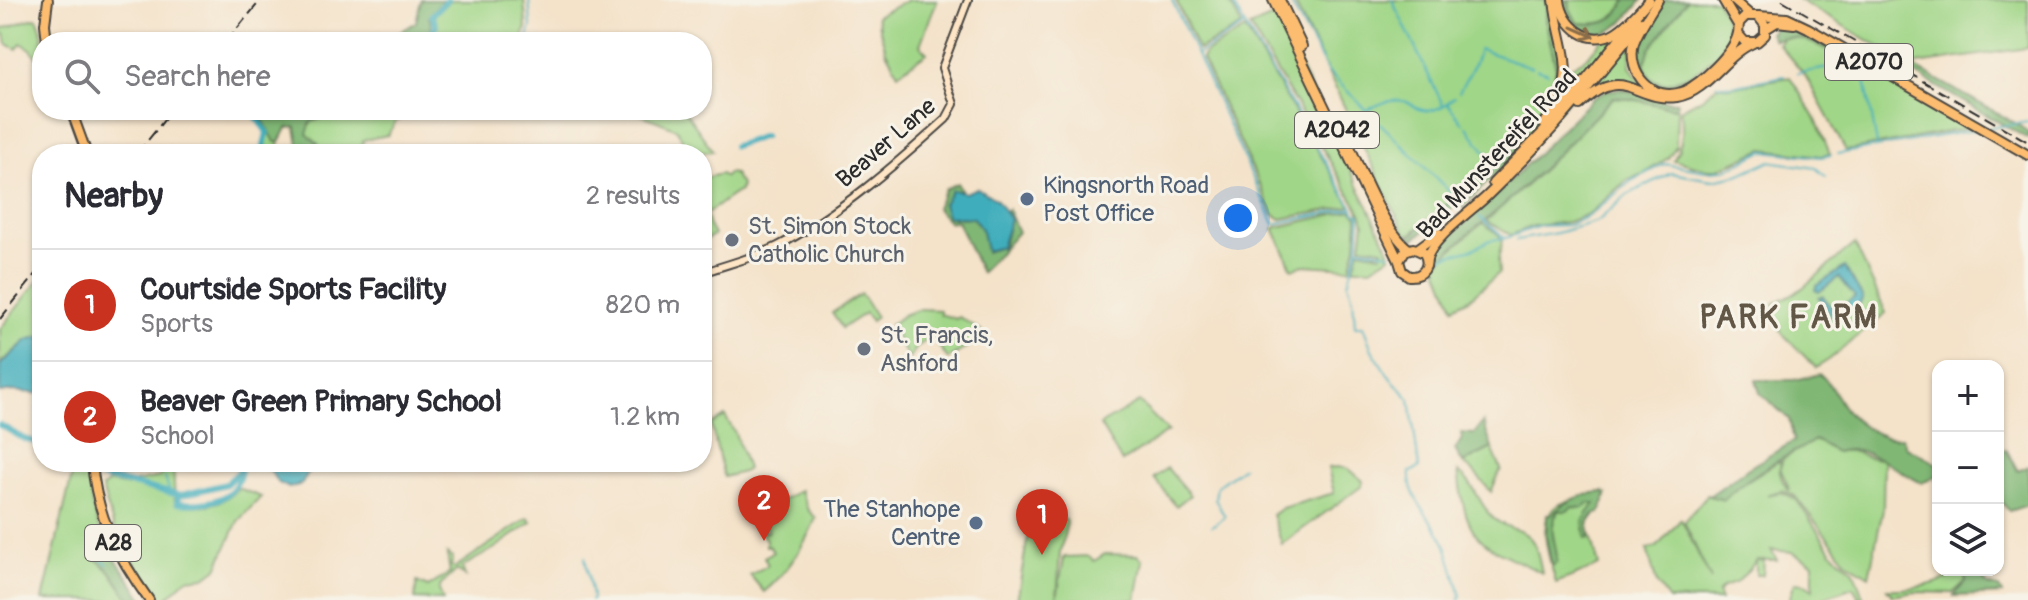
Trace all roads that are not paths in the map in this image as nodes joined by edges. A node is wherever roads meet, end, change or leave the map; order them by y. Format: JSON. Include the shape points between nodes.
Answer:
{"nodes":[{"id":1,"x":48,"y":0,"type":"edge"},
{"id":2,"x":968,"y":0,"type":"edge"},
{"id":3,"x":1273,"y":0,"type":"edge"},
{"id":4,"x":1280,"y":0,"type":"edge"},
{"id":5,"x":1554,"y":0,"type":"edge"},
{"id":6,"x":1560,"y":0,"type":"edge"},
{"id":7,"x":1723,"y":0,"type":"edge"},
{"id":8,"x":1733,"y":0,"type":"edge"},
{"id":9,"x":1653,"y":1,"type":"edge"},
{"id":10,"x":1754,"y":16,"type":"junction"},
{"id":11,"x":1798,"y":24,"type":"junction"},
{"id":12,"x":1766,"y":29,"type":"junction"},
{"id":13,"x":1738,"y":30,"type":"junction"},
{"id":14,"x":46,"y":32,"type":"edge"},
{"id":15,"x":1753,"y":43,"type":"junction"},
{"id":16,"x":75,"y":120,"type":"edge"},
{"id":17,"x":83,"y":144,"type":"edge"},
{"id":18,"x":1539,"y":144,"type":"junction"},
{"id":19,"x":1522,"y":153,"type":"junction"},
{"id":20,"x":2028,"y":155,"type":"edge"},
{"id":21,"x":1413,"y":249,"type":"junction"},
{"id":22,"x":1427,"y":260,"type":"junction"},
{"id":23,"x":1399,"y":261,"type":"junction"},
{"id":24,"x":712,"y":269,"type":"edge"},
{"id":25,"x":93,"y":472,"type":"edge"},
{"id":26,"x":149,"y":600,"type":"edge"}],
"edges":[{"from":1,"to":14,"type":"main road"},
{"from":2,"to":24,"type":"main road","name":"Beaver Lane","via":[[942,68],[954,104],[944,121],[844,203],[780,245]]},
{"from":3,"to":23,"type":"main road","number":"A2042"},
{"from":4,"to":21,"type":"main road","number":"A2042","via":[[1383,215],[1395,237]]},
{"from":5,"to":19,"type":"main road","via":[[1567,57],[1564,85]]},
{"from":6,"to":9,"type":"main road","one_way":true,"via":[[1566,22],[1595,37],[1616,32]]},
{"from":7,"to":13,"type":"main road"},
{"from":8,"to":10,"type":"main road"},
{"from":9,"to":13,"type":"main road","via":[[1632,55],[1635,72],[1658,92],[1687,89],[1726,55]]},
{"from":9,"to":18,"type":"main road","name":"Bad Munstereifel Road"},
{"from":9,"to":19,"type":"main road","name":"Bad Munstereifel Road"},
{"from":10,"to":11,"type":"main road","number":"A2070"},
{"from":10,"to":12,"type":"main road"},
{"from":10,"to":13,"type":"main road","via":[[1742,18]]},
{"from":11,"to":12,"type":"main road","number":"A2070","via":[[1777,22]]},
{"from":11,"to":20,"type":"main road","number":"A2070"},
{"from":12,"to":15,"type":"main road"},
{"from":13,"to":15,"type":"main road","via":[[1742,40]]},
{"from":15,"to":18,"type":"main road","via":[[1681,96],[1622,84],[1600,89]]},
{"from":16,"to":17,"type":"main road"},
{"from":18,"to":22,"type":"main road","name":"Bad Munstereifel Road","via":[[1435,244]]},
{"from":19,"to":21,"type":"main road","name":"Bad Munstereifel Road","via":[[1462,213]]},
{"from":21,"to":22,"type":"main road"},
{"from":21,"to":23,"type":"main road"},
{"from":22,"to":23,"type":"main road","via":[[1425,270],[1413,276],[1402,271]]},
{"from":25,"to":26,"type":"main road","number":"A28","via":[[111,541]]}]}
